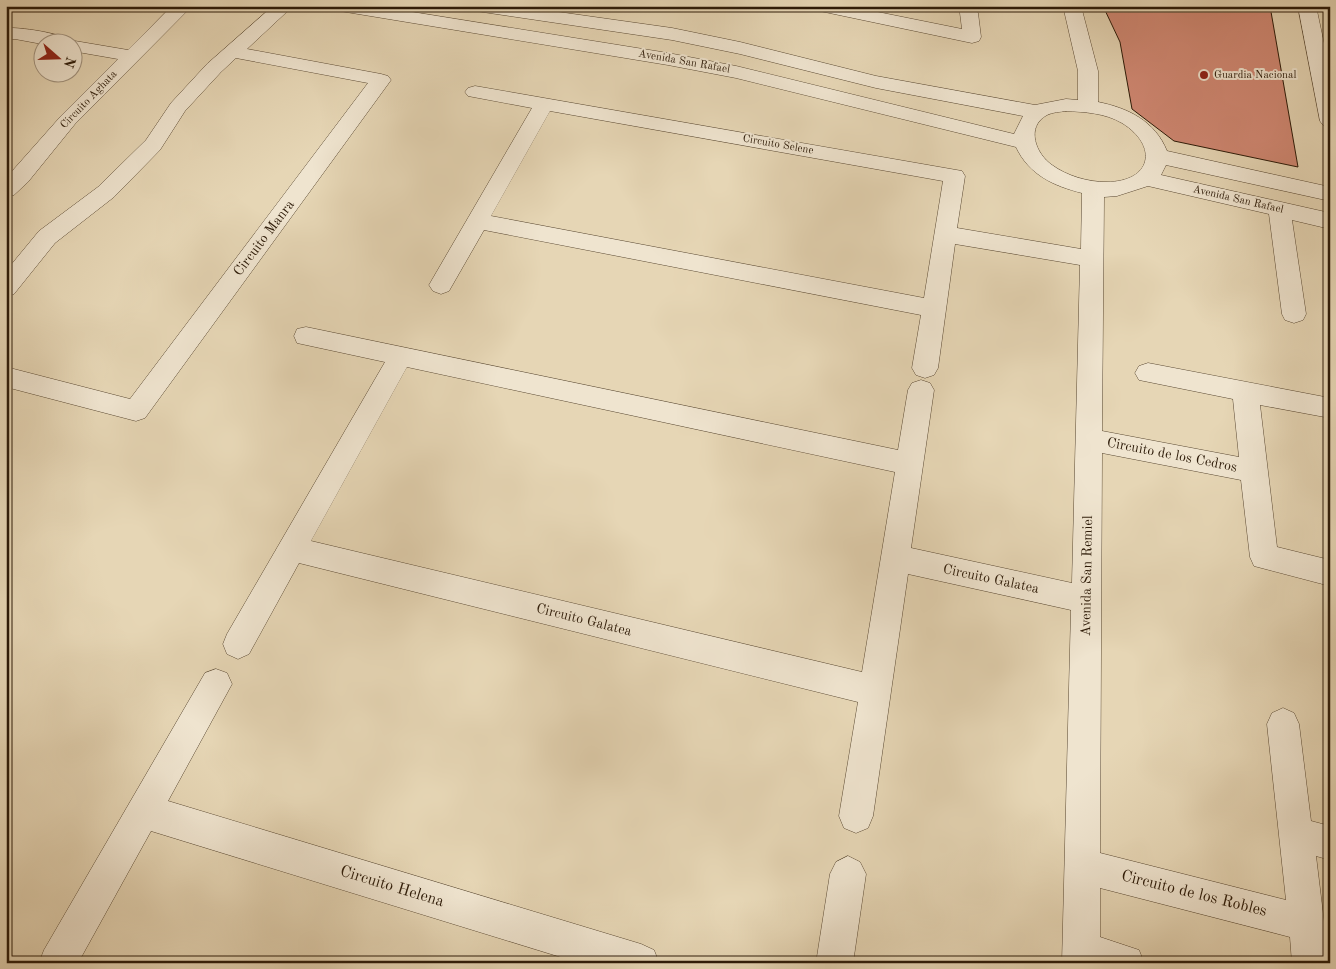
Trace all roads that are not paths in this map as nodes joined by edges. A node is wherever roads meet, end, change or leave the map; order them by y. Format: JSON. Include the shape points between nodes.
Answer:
{"nodes":[{"id":1,"x":183,"y":6,"type":"edge"},
{"id":2,"x":284,"y":6,"type":"edge"},
{"id":3,"x":340,"y":6,"type":"edge"},
{"id":4,"x":476,"y":6,"type":"edge"},
{"id":5,"x":820,"y":6,"type":"edge"},
{"id":6,"x":965,"y":6,"type":"edge"},
{"id":7,"x":1072,"y":6,"type":"edge"},
{"id":8,"x":1307,"y":6,"type":"edge"},
{"id":9,"x":413,"y":12,"type":"edge"},
{"id":10,"x":6,"y":34,"type":"edge"},
{"id":11,"x":32,"y":37,"type":"edge"},
{"id":12,"x":82,"y":47,"type":"edge"},
{"id":13,"x":232,"y":52,"type":"junction"},
{"id":14,"x":132,"y":56,"type":"junction"},
{"id":15,"x":475,"y":92,"type":"dead end"},
{"id":16,"x":544,"y":104,"type":"junction"},
{"id":17,"x":1088,"y":106,"type":"junction"},
{"id":18,"x":1037,"y":112,"type":"junction"},
{"id":19,"x":1330,"y":120,"type":"edge"},
{"id":20,"x":1024,"y":143,"type":"junction"},
{"id":21,"x":1158,"y":156,"type":"junction"},
{"id":22,"x":1146,"y":179,"type":"junction"},
{"id":23,"x":1092,"y":189,"type":"junction"},
{"id":24,"x":6,"y":190,"type":"edge"},
{"id":25,"x":1330,"y":194,"type":"edge"},
{"id":26,"x":1279,"y":210,"type":"junction"},
{"id":27,"x":478,"y":221,"type":"junction"},
{"id":28,"x":1330,"y":221,"type":"edge"},
{"id":29,"x":945,"y":234,"type":"junction"},
{"id":30,"x":1091,"y":259,"type":"junction"},
{"id":31,"x":441,"y":285,"type":"dead end"},
{"id":32,"x":6,"y":288,"type":"edge"},
{"id":33,"x":934,"y":309,"type":"junction"},
{"id":34,"x":1294,"y":314,"type":"dead end"},
{"id":35,"x":306,"y":336,"type":"dead end"},
{"id":36,"x":401,"y":356,"type":"junction"},
{"id":37,"x":1148,"y":372,"type":"dead end"},
{"id":38,"x":6,"y":377,"type":"edge"},
{"id":39,"x":1245,"y":391,"type":"junction"},
{"id":40,"x":1330,"y":408,"type":"edge"},
{"id":41,"x":1089,"y":439,"type":"junction"},
{"id":42,"x":910,"y":464,"type":"junction"},
{"id":43,"x":1254,"y":471,"type":"junction"},
{"id":44,"x":292,"y":549,"type":"junction"},
{"id":45,"x":896,"y":558,"type":"junction"},
{"id":46,"x":1330,"y":572,"type":"edge"},
{"id":47,"x":1087,"y":600,"type":"junction"},
{"id":48,"x":238,"y":644,"type":"dead end"},
{"id":49,"x":216,"y":684,"type":"dead end"},
{"id":50,"x":876,"y":691,"type":"junction"},
{"id":51,"x":1283,"y":724,"type":"dead end"},
{"id":52,"x":143,"y":811,"type":"junction"},
{"id":53,"x":856,"y":816,"type":"dead end"},
{"id":54,"x":1297,"y":834,"type":"junction"},
{"id":55,"x":1330,"y":843,"type":"edge"},
{"id":56,"x":1083,"y":866,"type":"junction"},
{"id":57,"x":848,"y":874,"type":"dead end"},
{"id":58,"x":1306,"y":923,"type":"junction"},
{"id":59,"x":1081,"y":956,"type":"edge"},
{"id":60,"x":57,"y":963,"type":"edge"},
{"id":61,"x":641,"y":963,"type":"edge"},
{"id":62,"x":834,"y":963,"type":"edge"},
{"id":63,"x":1126,"y":963,"type":"edge"},
{"id":64,"x":1311,"y":963,"type":"edge"}],
"edges":[{"from":1,"to":14,"type":"street"},
{"from":2,"to":13,"type":"street"},
{"from":3,"to":9,"type":"street","name":"Avenida San Rafael"},
{"from":4,"to":18,"type":"street","name":"Avenida San Rafael","via":[[672,34],[876,82]]},
{"from":5,"to":6,"type":"street","via":[[972,37]]},
{"from":7,"to":17,"type":"street","via":[[1088,71]]},
{"from":8,"to":19,"type":"street"},
{"from":9,"to":20,"type":"street","name":"Avenida San Rafael","via":[[736,72]]},
{"from":10,"to":11,"type":"street"},
{"from":12,"to":14,"type":"street","name":"Circuito Aghata"},
{"from":13,"to":32,"type":"street","via":[[178,107],[153,145],[106,192],[47,237]]},
{"from":13,"to":38,"type":"street","name":"Circuito Manra","via":[[381,80],[136,411]]},
{"from":14,"to":24,"type":"street","name":"Circuito Aghata","via":[[68,120]]},
{"from":15,"to":16,"type":"street","name":"Circuito Selene"},
{"from":16,"to":27,"type":"street"},
{"from":16,"to":29,"type":"street","name":"Circuito Selene","via":[[954,176]]},
{"from":17,"to":18,"type":"street","via":[[1066,105]]},
{"from":17,"to":21,"type":"street","via":[[1121,116],[1143,130],[1154,142]]},
{"from":18,"to":20,"type":"street","via":[[1024,129]]},
{"from":20,"to":23,"type":"street","via":[[1031,157],[1046,171],[1066,182]]},
{"from":21,"to":22,"type":"street","via":[[1156,168]]},
{"from":21,"to":25,"type":"street","name":"Avenida San Rafael"},
{"from":22,"to":23,"type":"street","via":[[1131,186]]},
{"from":22,"to":26,"type":"street","name":"Avenida San Rafael"},
{"from":23,"to":30,"type":"street","name":"Avenida San Remiel"},
{"from":26,"to":28,"type":"street","name":"Avenida San Rafael"},
{"from":26,"to":34,"type":"street"},
{"from":27,"to":31,"type":"street"},
{"from":27,"to":33,"type":"street"},
{"from":29,"to":30,"type":"street"},
{"from":29,"to":33,"type":"street","name":"Circuito Selene"},
{"from":30,"to":41,"type":"street","name":"Avenida San Remiel"},
{"from":33,"to":42,"type":"street","name":"Circuito Selene"},
{"from":35,"to":36,"type":"street"},
{"from":36,"to":42,"type":"street"},
{"from":36,"to":44,"type":"street"},
{"from":37,"to":39,"type":"street"},
{"from":39,"to":40,"type":"street"},
{"from":39,"to":43,"type":"street","name":"Circuito de los Cedros"},
{"from":41,"to":43,"type":"street","name":"Circuito de los Cedros"},
{"from":41,"to":47,"type":"street","name":"Avenida San Remiel"},
{"from":42,"to":45,"type":"street"},
{"from":43,"to":46,"type":"street","name":"Circuito de los Cedros","via":[[1264,557]]},
{"from":44,"to":48,"type":"street"},
{"from":44,"to":50,"type":"street","name":"Circuito Galatea"},
{"from":45,"to":47,"type":"street","name":"Circuito Galatea"},
{"from":45,"to":50,"type":"street"},
{"from":47,"to":56,"type":"street","name":"Avenida San Remiel"},
{"from":49,"to":52,"type":"street"},
{"from":50,"to":53,"type":"street"},
{"from":51,"to":54,"type":"street"},
{"from":52,"to":60,"type":"street"},
{"from":52,"to":61,"type":"street","name":"Circuito Helena"},
{"from":54,"to":55,"type":"street"},
{"from":54,"to":58,"type":"street"},
{"from":56,"to":58,"type":"street","name":"Circuito de los Robles"},
{"from":56,"to":59,"type":"street","name":"Avenida San Remiel"},
{"from":57,"to":62,"type":"street"},
{"from":58,"to":64,"type":"street"},
{"from":59,"to":63,"type":"street"}]}
